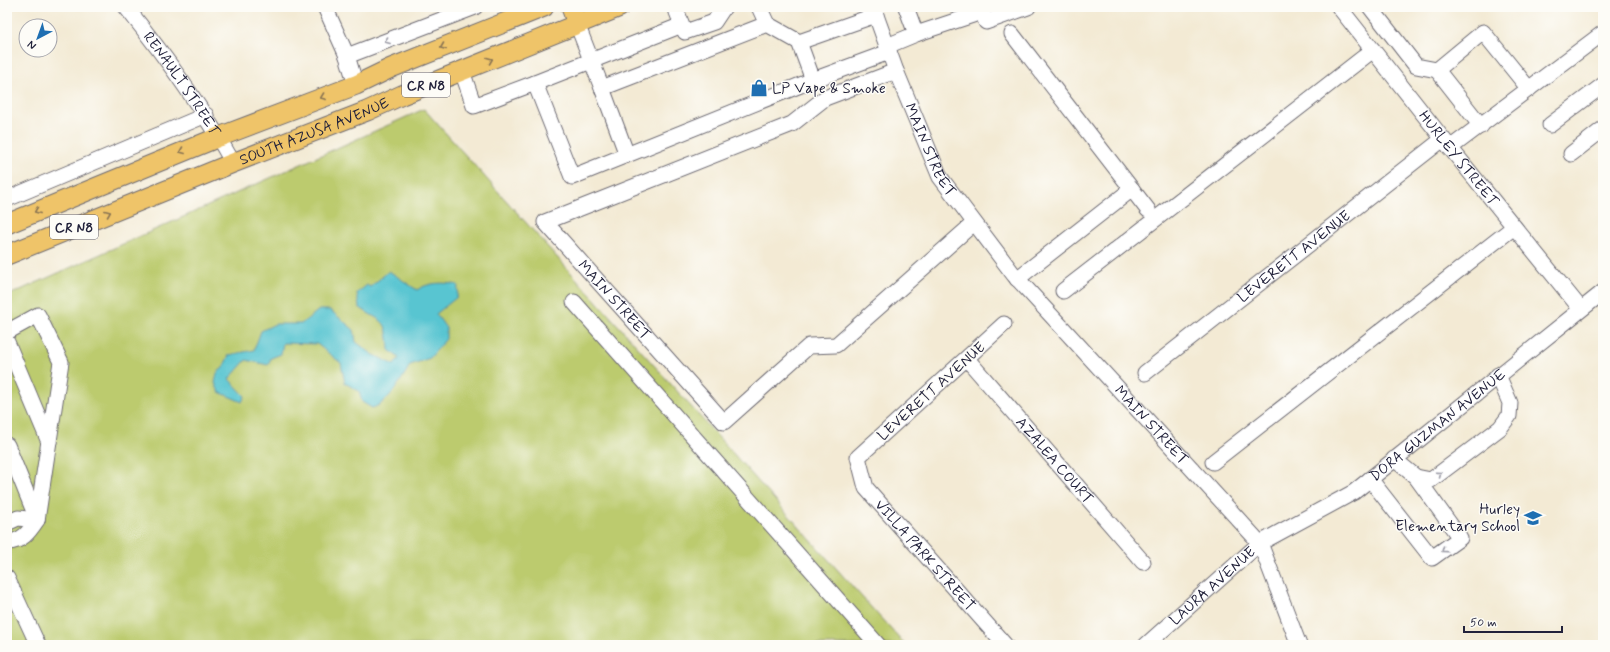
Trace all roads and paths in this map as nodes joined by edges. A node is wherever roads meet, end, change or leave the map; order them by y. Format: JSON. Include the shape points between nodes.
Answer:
{"nodes":[{"id":1,"x":126,"y":7,"type":"edge"},
{"id":2,"x":325,"y":7,"type":"edge"},
{"id":3,"x":476,"y":7,"type":"edge"},
{"id":4,"x":544,"y":7,"type":"edge"},
{"id":5,"x":570,"y":7,"type":"edge"},
{"id":6,"x":620,"y":7,"type":"edge"},
{"id":7,"x":675,"y":7,"type":"edge"},
{"id":8,"x":759,"y":7,"type":"edge"},
{"id":9,"x":906,"y":7,"type":"edge"},
{"id":10,"x":1028,"y":7,"type":"edge"},
{"id":11,"x":1340,"y":7,"type":"edge"},
{"id":12,"x":1370,"y":7,"type":"edge"},
{"id":13,"x":723,"y":8,"type":"edge"},
{"id":14,"x":981,"y":9,"type":"edge"},
{"id":15,"x":875,"y":11,"type":"edge"},
{"id":16,"x":577,"y":24,"type":"junction"},
{"id":17,"x":767,"y":24,"type":"junction"},
{"id":18,"x":684,"y":28,"type":"junction"},
{"id":19,"x":914,"y":29,"type":"junction"},
{"id":20,"x":1603,"y":33,"type":"edge"},
{"id":21,"x":1012,"y":34,"type":"dead end"},
{"id":22,"x":799,"y":42,"type":"junction"},
{"id":23,"x":888,"y":49,"type":"junction"},
{"id":24,"x":1373,"y":50,"type":"junction"},
{"id":25,"x":692,"y":53,"type":"junction"},
{"id":26,"x":348,"y":56,"type":"junction"},
{"id":27,"x":591,"y":61,"type":"junction"},
{"id":28,"x":1437,"y":70,"type":"junction"},
{"id":29,"x":462,"y":71,"type":"junction"},
{"id":30,"x":896,"y":71,"type":"junction"},
{"id":31,"x":813,"y":80,"type":"junction"},
{"id":32,"x":535,"y":83,"type":"junction"},
{"id":33,"x":356,"y":85,"type":"junction"},
{"id":34,"x":1603,"y":85,"type":"edge"},
{"id":35,"x":602,"y":88,"type":"junction"},
{"id":36,"x":1529,"y":89,"type":"junction"},
{"id":37,"x":206,"y":115,"type":"junction"},
{"id":38,"x":1550,"y":125,"type":"dead end"},
{"id":39,"x":1481,"y":126,"type":"junction"},
{"id":40,"x":1603,"y":129,"type":"edge"},
{"id":41,"x":218,"y":137,"type":"junction"},
{"id":42,"x":1446,"y":144,"type":"junction"},
{"id":43,"x":1571,"y":154,"type":"dead end"},
{"id":44,"x":627,"y":155,"type":"junction"},
{"id":45,"x":233,"y":163,"type":"junction"},
{"id":46,"x":1132,"y":189,"type":"junction"},
{"id":47,"x":7,"y":199,"type":"edge"},
{"id":48,"x":1148,"y":210,"type":"dead end"},
{"id":49,"x":974,"y":222,"type":"junction"},
{"id":50,"x":7,"y":224,"type":"edge"},
{"id":51,"x":1514,"y":227,"type":"junction"},
{"id":52,"x":7,"y":255,"type":"edge"},
{"id":53,"x":1017,"y":279,"type":"junction"},
{"id":54,"x":1063,"y":291,"type":"dead end"},
{"id":55,"x":1603,"y":292,"type":"edge"},
{"id":56,"x":574,"y":302,"type":"dead end"},
{"id":57,"x":1580,"y":308,"type":"junction"},
{"id":58,"x":1004,"y":324,"type":"dead end"},
{"id":59,"x":7,"y":332,"type":"edge"},
{"id":60,"x":7,"y":342,"type":"edge"},
{"id":61,"x":967,"y":358,"type":"junction"},
{"id":62,"x":1145,"y":372,"type":"dead end"},
{"id":63,"x":1498,"y":375,"type":"junction"},
{"id":64,"x":49,"y":442,"type":"junction"},
{"id":65,"x":7,"y":445,"type":"edge"},
{"id":66,"x":858,"y":457,"type":"joint"},
{"id":67,"x":1394,"y":459,"type":"junction"},
{"id":68,"x":1213,"y":462,"type":"dead end"},
{"id":69,"x":1416,"y":477,"type":"junction"},
{"id":70,"x":1370,"y":479,"type":"junction"},
{"id":71,"x":37,"y":520,"type":"junction"},
{"id":72,"x":7,"y":523,"type":"edge"},
{"id":73,"x":7,"y":542,"type":"edge"},
{"id":74,"x":1260,"y":543,"type":"junction"},
{"id":75,"x":1142,"y":562,"type":"dead end"},
{"id":76,"x":7,"y":578,"type":"edge"},
{"id":77,"x":38,"y":645,"type":"edge"},
{"id":78,"x":878,"y":645,"type":"edge"},
{"id":79,"x":1005,"y":645,"type":"edge"},
{"id":80,"x":1146,"y":645,"type":"edge"},
{"id":81,"x":1299,"y":645,"type":"edge"}],
"edges":[{"from":1,"to":37,"type":"street","name":"RENAULT STREET","via":[[171,63]]},
{"from":2,"to":26,"type":"street"},
{"from":3,"to":26,"type":"street","one_way":true},
{"from":4,"to":33,"type":"main road","name":"SOUTH AZUSA AVENUE","number":"CR N8","one_way":true,"via":[[391,68]]},
{"from":5,"to":16,"type":"main road"},
{"from":6,"to":16,"type":"main road","name":"SOUTH AZUSA AVENUE","number":"CR N8"},
{"from":7,"to":18,"type":"street"},
{"from":8,"to":17,"type":"street"},
{"from":9,"to":19,"type":"street"},
{"from":10,"to":14,"type":"street","via":[[986,22]]},
{"from":11,"to":24,"type":"street","name":"HURLEY STREET"},
{"from":12,"to":28,"type":"street","via":[[1416,66]]},
{"from":13,"to":18,"type":"street","via":[[714,22]]},
{"from":14,"to":19,"type":"street"},
{"from":15,"to":22,"type":"street"},
{"from":15,"to":23,"type":"street","name":"MAIN STREET"},
{"from":16,"to":27,"type":"street"},
{"from":29,"to":16,"type":"main road","name":"SOUTH AZUSA AVENUE","number":"CR N8","one_way":true},
{"from":17,"to":22,"type":"street"},
{"from":17,"to":25,"type":"street"},
{"from":18,"to":25,"type":"street"},
{"from":18,"to":27,"type":"street"},
{"from":19,"to":23,"type":"street"},
{"from":20,"to":36,"type":"street","name":"LEVERETT AVENUE"},
{"from":21,"to":46,"type":"street"},
{"from":22,"to":31,"type":"street"},
{"from":23,"to":30,"type":"street","name":"MAIN STREET"},
{"from":23,"to":31,"type":"street"},
{"from":24,"to":42,"type":"street","name":"HURLEY STREET"},
{"from":24,"to":54,"type":"street"},
{"from":25,"to":35,"type":"street"},
{"from":26,"to":33,"type":"street"},
{"from":27,"to":32,"type":"street"},
{"from":27,"to":35,"type":"street"},
{"from":28,"to":36,"type":"street","via":[[1483,32]]},
{"from":28,"to":39,"type":"street"},
{"from":29,"to":32,"type":"street","via":[[474,106]]},
{"from":29,"to":45,"type":"main road","name":"SOUTH AZUSA AVENUE","number":"CR N8"},
{"from":30,"to":49,"type":"street","name":"MAIN STREET","via":[[940,177]]},
{"from":30,"to":49,"type":"street","name":"MAIN STREET","via":[[825,98],[792,124],[545,222],[724,422],[809,346],[836,345]]},
{"from":31,"to":44,"type":"street"},
{"from":32,"to":44,"type":"street","via":[[572,177]]},
{"from":33,"to":41,"type":"main road","name":"SOUTH AZUSA AVENUE","number":"CR N8","one_way":true},
{"from":34,"to":38,"type":"street"},
{"from":35,"to":44,"type":"street"},
{"from":36,"to":39,"type":"street","name":"LEVERETT AVENUE"},
{"from":37,"to":41,"type":"street","name":"RENAULT STREET"},
{"from":37,"to":47,"type":"street"},
{"from":39,"to":42,"type":"street","name":"LEVERETT AVENUE"},
{"from":40,"to":43,"type":"street"},
{"from":41,"to":45,"type":"street","name":"RENAULT STREET"},
{"from":41,"to":50,"type":"main road","name":"SOUTH AZUSA AVENUE","number":"CR N8","one_way":true},
{"from":42,"to":51,"type":"street","name":"HURLEY STREET"},
{"from":42,"to":62,"type":"street","name":"LEVERETT AVENUE"},
{"from":52,"to":45,"type":"main road","name":"SOUTH AZUSA AVENUE","number":"CR N8","one_way":true},
{"from":46,"to":48,"type":"street"},
{"from":46,"to":53,"type":"street"},
{"from":49,"to":53,"type":"street","name":"MAIN STREET"},
{"from":51,"to":57,"type":"street","name":"HURLEY STREET"},
{"from":51,"to":68,"type":"street"},
{"from":53,"to":74,"type":"street","name":"MAIN STREET"},
{"from":55,"to":57,"type":"street","name":"DORA GUZMAN AVENUE"},
{"from":56,"to":78,"type":"street"},
{"from":57,"to":63,"type":"street","name":"DORA GUZMAN AVENUE"},
{"from":58,"to":61,"type":"street","name":"LEVERETT AVENUE"},
{"from":59,"to":64,"type":"street","via":[[38,315],[61,362]]},
{"from":60,"to":64,"type":"street"},
{"from":61,"to":66,"type":"street","name":"LEVERETT AVENUE"},
{"from":61,"to":75,"type":"street","name":"AZALEA COURT"},
{"from":63,"to":67,"type":"street","name":"DORA GUZMAN AVENUE"},
{"from":69,"to":63,"type":"street","one_way":true,"via":[[1431,480],[1500,428],[1509,416],[1510,403]]},
{"from":64,"to":71,"type":"street"},
{"from":65,"to":71,"type":"street"},
{"from":66,"to":79,"type":"street","name":"VILLA PARK STREET","via":[[866,488]]},
{"from":67,"to":69,"type":"street"},
{"from":67,"to":70,"type":"street","name":"DORA GUZMAN AVENUE"},
{"from":69,"to":70,"type":"street","one_way":true,"via":[[1460,538],[1432,558]]},
{"from":70,"to":74,"type":"street","name":"DORA GUZMAN AVENUE","via":[[1354,492]]},
{"from":71,"to":72,"type":"street","via":[[18,518]]},
{"from":71,"to":73,"type":"street","via":[[27,535],[15,542]]},
{"from":74,"to":80,"type":"street","name":"LAURA AVENUE"},
{"from":74,"to":81,"type":"street","name":"MAIN STREET"},
{"from":76,"to":77,"type":"street"}]}
